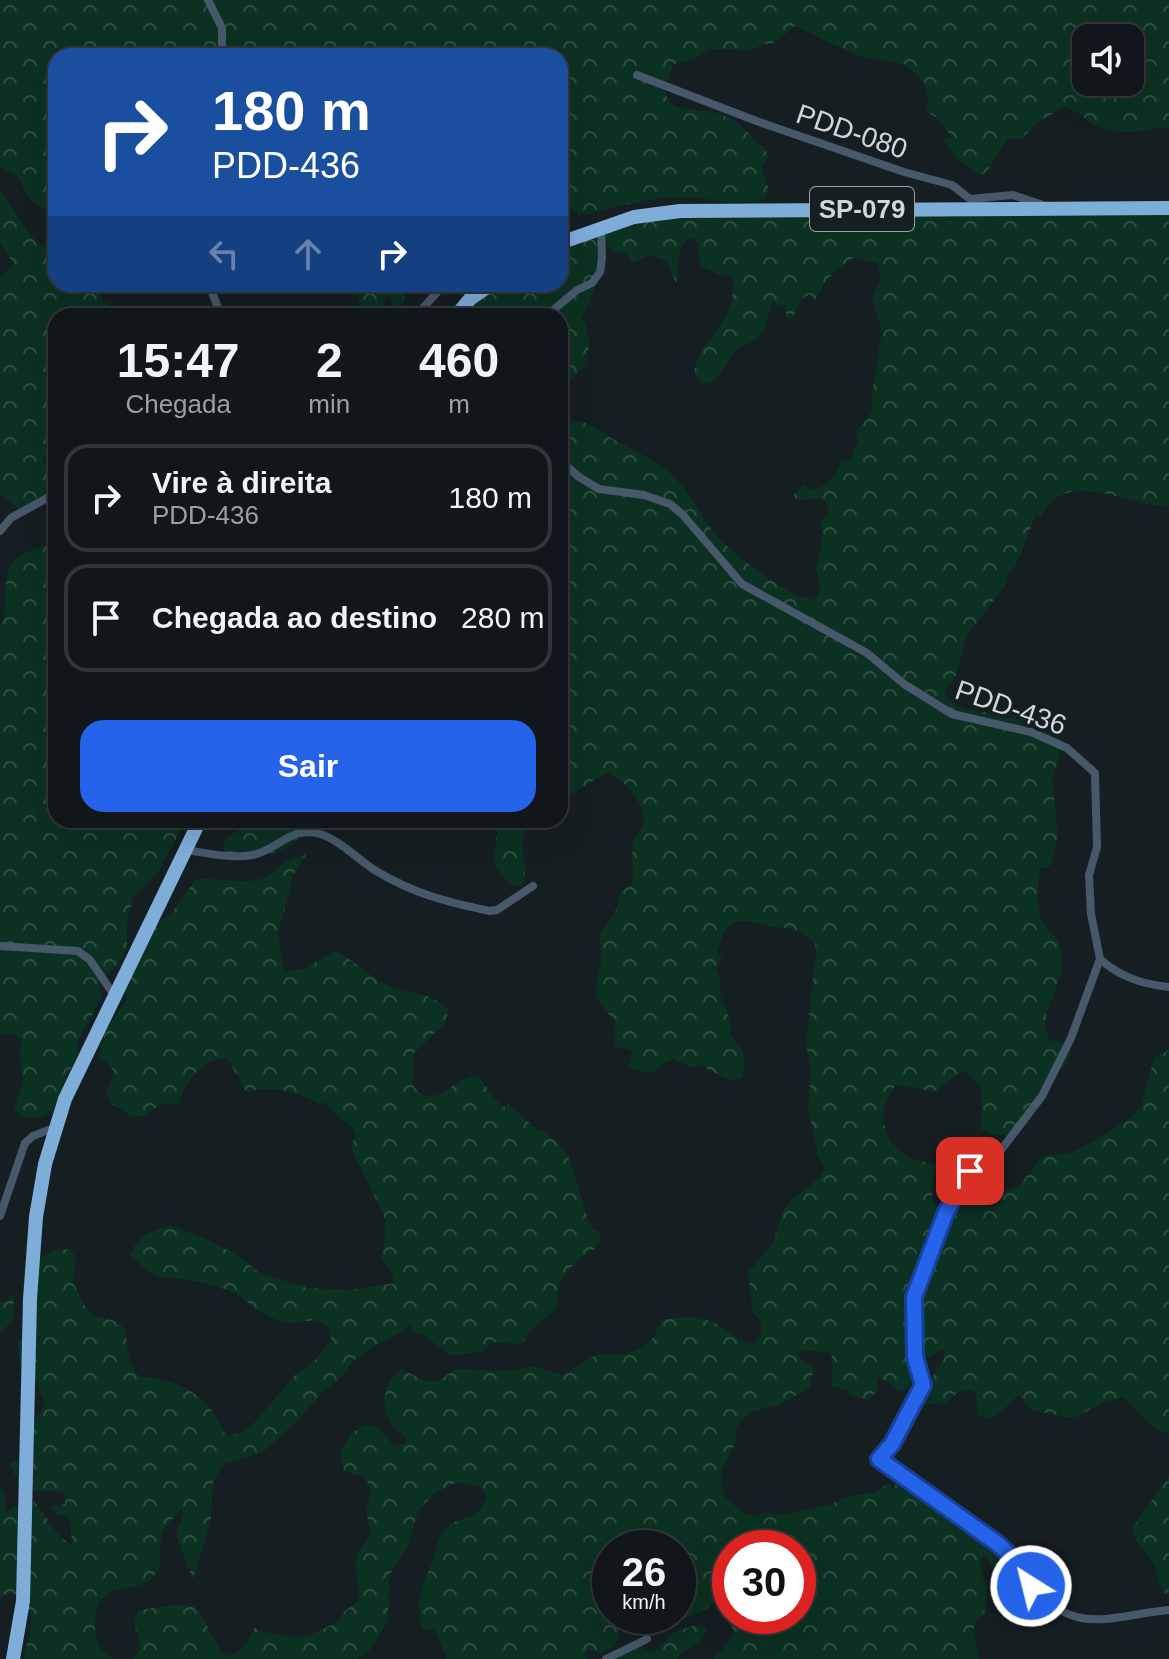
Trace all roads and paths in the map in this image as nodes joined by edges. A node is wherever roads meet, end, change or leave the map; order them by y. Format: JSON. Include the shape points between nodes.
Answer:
{"nodes":[{"id":1,"x":208,"y":0,"type":"edge"},
{"id":2,"x":222,"y":48,"type":"edge"},
{"id":3,"x":637,"y":75,"type":"dead end"},
{"id":4,"x":1169,"y":208,"type":"edge"},
{"id":5,"x":1054,"y":209,"type":"junction"},
{"id":6,"x":601,"y":226,"type":"junction"},
{"id":7,"x":568,"y":240,"type":"edge"},
{"id":8,"x":438,"y":292,"type":"edge"},
{"id":9,"x":480,"y":292,"type":"edge"},
{"id":10,"x":423,"y":308,"type":"edge"},
{"id":11,"x":463,"y":308,"type":"edge"},
{"id":12,"x":556,"y":308,"type":"edge"},
{"id":13,"x":568,"y":467,"type":"edge"},
{"id":14,"x":48,"y":497,"type":"edge"},
{"id":15,"x":0,"y":531,"type":"edge"},
{"id":16,"x":196,"y":828,"type":"edge"},
{"id":17,"x":186,"y":850,"type":"junction"},
{"id":18,"x":533,"y":886,"type":"dead end"},
{"id":19,"x":0,"y":946,"type":"edge"},
{"id":20,"x":1100,"y":959,"type":"junction"},
{"id":21,"x":1169,"y":987,"type":"edge"},
{"id":22,"x":114,"y":995,"type":"junction"},
{"id":23,"x":54,"y":1128,"type":"junction"},
{"id":24,"x":0,"y":1216,"type":"edge"},
{"id":25,"x":1169,"y":1610,"type":"edge"},
{"id":26,"x":21,"y":1619,"type":"junction"},
{"id":27,"x":647,"y":1639,"type":"dead end"},
{"id":28,"x":13,"y":1659,"type":"edge"},
{"id":29,"x":21,"y":1659,"type":"edge"},
{"id":30,"x":606,"y":1659,"type":"edge"}],
"edges":[{"from":1,"to":2,"type":"street","via":[[222,28]]},
{"from":3,"to":5,"type":"street","name":"PDD-080","via":[[759,122],[952,185],[970,199],[1013,195]]},
{"from":4,"to":5,"type":"highway","number":"SP-079"},
{"from":5,"to":6,"type":"highway","number":"SP-079","via":[[680,211]]},
{"from":6,"to":7,"type":"highway","number":"SP-079"},
{"from":6,"to":12,"type":"street","via":[[600,272]]},
{"from":8,"to":10,"type":"street"},
{"from":9,"to":11,"type":"highway"},
{"from":13,"to":20,"type":"street","name":"PDD-436","number":"PDD-436","via":[[599,489],[670,504],[742,584],[867,653],[952,714],[1031,732],[1067,748],[1095,773],[1097,847],[1089,875]]},
{"from":14,"to":15,"type":"street","via":[[11,518]]},
{"from":16,"to":17,"type":"highway"},
{"from":17,"to":18,"type":"street","via":[[248,856],[292,833],[307,831],[333,840],[414,892],[447,902],[497,910]]},
{"from":17,"to":22,"type":"highway"},
{"from":19,"to":22,"type":"street","via":[[78,951]]},
{"from":20,"to":21,"type":"street","via":[[1115,972]]},
{"from":20,"to":25,"type":"street","via":[[1071,1038],[1042,1096],[983,1174],[970,1171],[946,1212],[914,1297],[915,1357],[923,1385],[879,1459],[998,1544],[1039,1595],[1075,1619]]},
{"from":22,"to":23,"type":"highway"},
{"from":23,"to":24,"type":"street","via":[[25,1143]]},
{"from":23,"to":26,"type":"highway","via":[[40,1190],[30,1287]]},
{"from":26,"to":28,"type":"highway"},
{"from":26,"to":29,"type":"highway"},
{"from":27,"to":30,"type":"street"}]}
